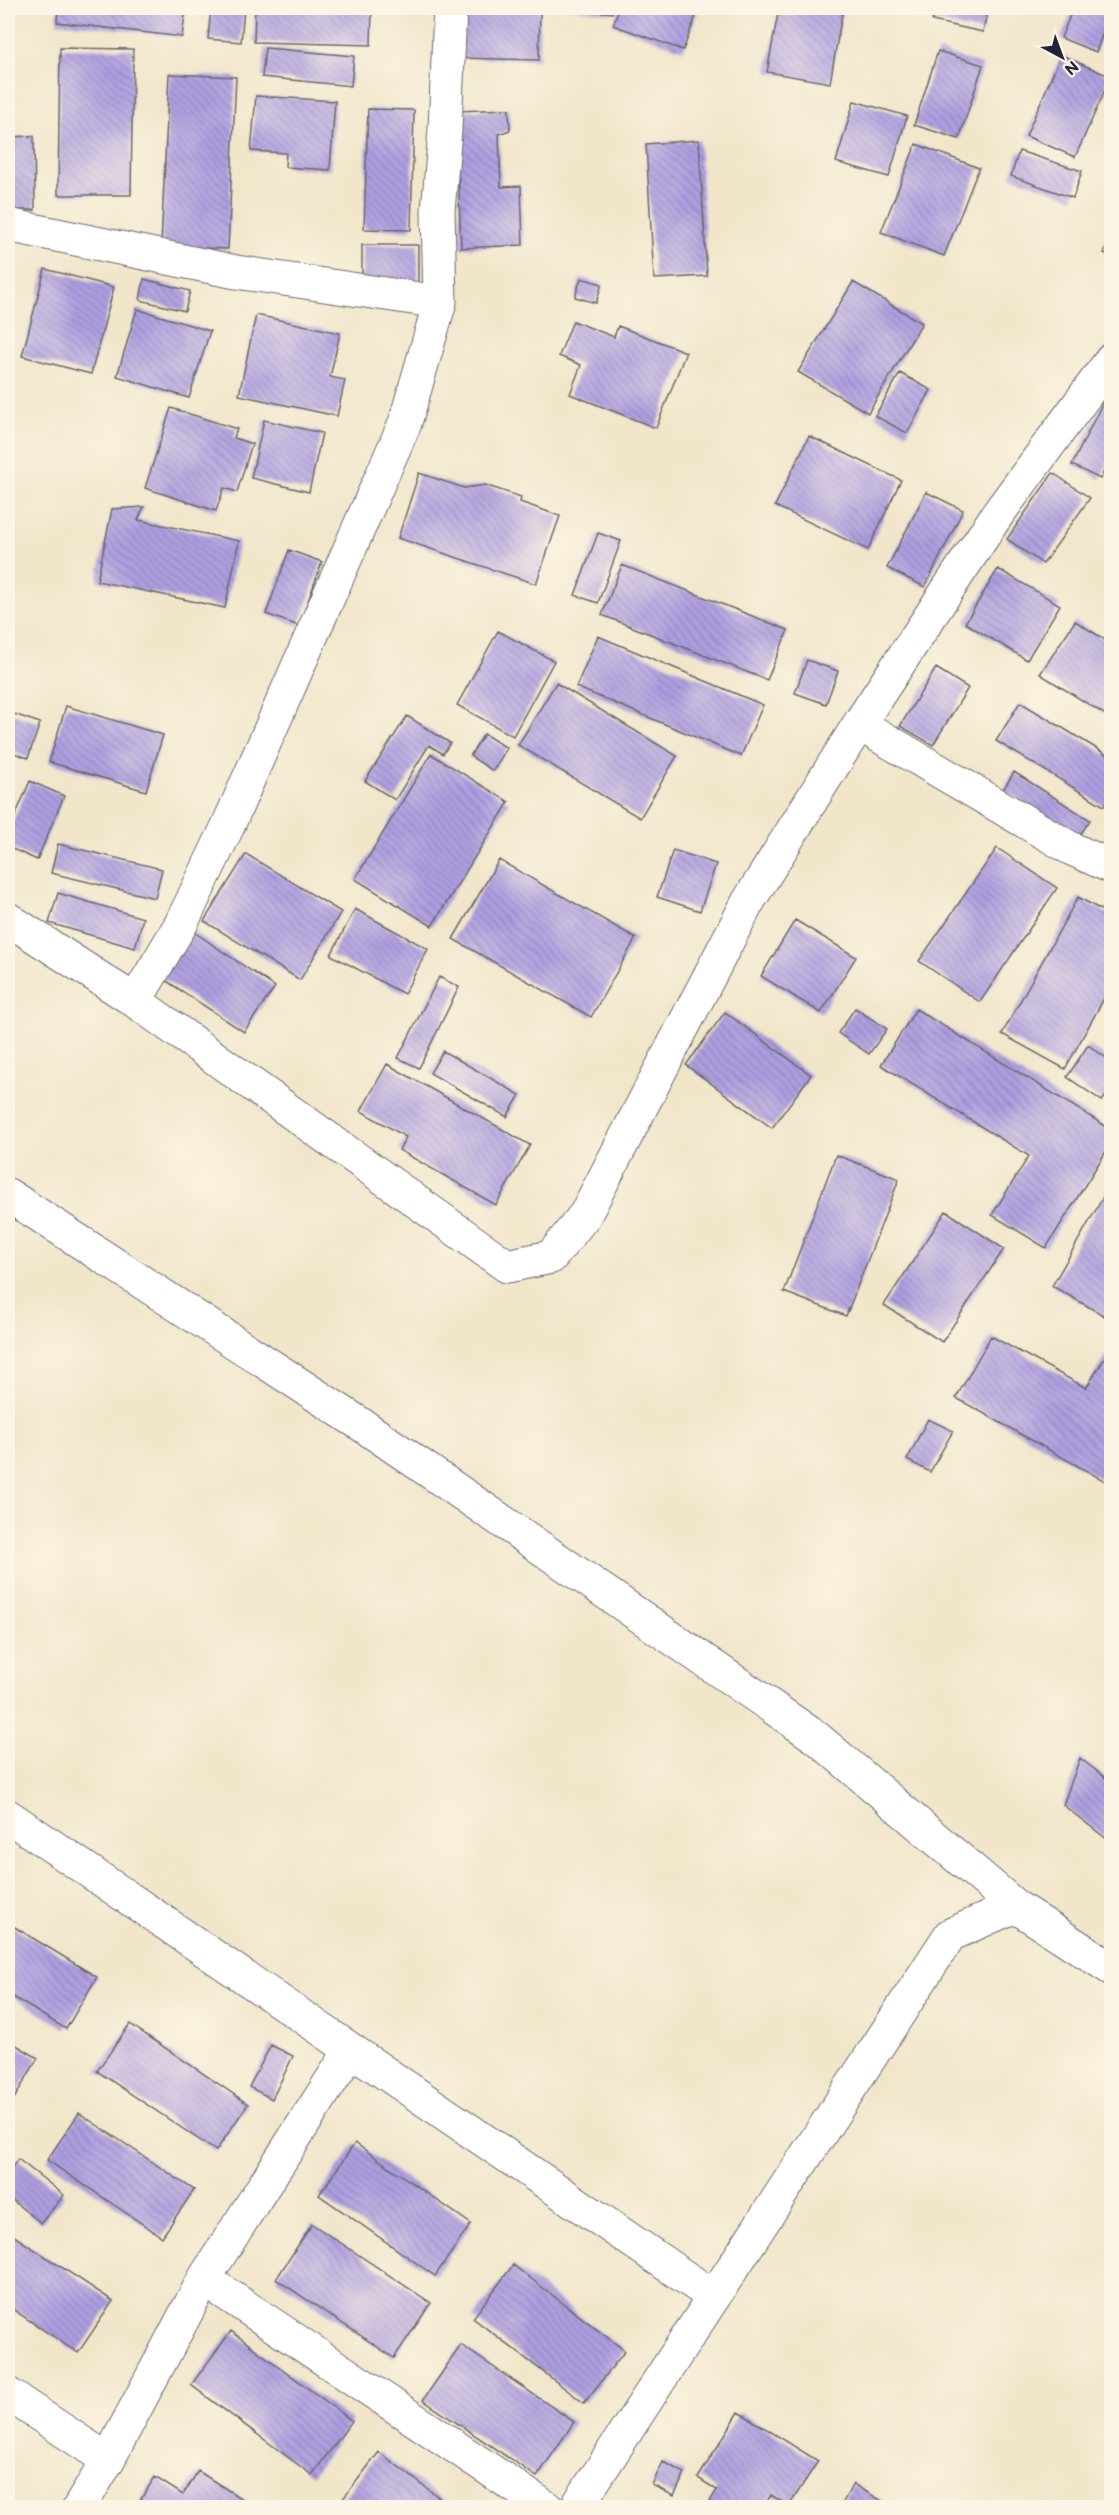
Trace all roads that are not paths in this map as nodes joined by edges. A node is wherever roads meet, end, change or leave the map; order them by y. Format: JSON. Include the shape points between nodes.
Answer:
{"nodes":[{"id":1,"x":450,"y":8,"type":"edge"},
{"id":2,"x":8,"y":225,"type":"edge"},
{"id":3,"x":440,"y":302,"type":"junction"},
{"id":4,"x":1112,"y":359,"type":"edge"},
{"id":5,"x":859,"y":724,"type":"junction"},
{"id":6,"x":1112,"y":867,"type":"edge"},
{"id":7,"x":8,"y":919,"type":"edge"},
{"id":8,"x":135,"y":1001,"type":"junction"},
{"id":9,"x":8,"y":1195,"type":"edge"},
{"id":10,"x":8,"y":1816,"type":"edge"},
{"id":11,"x":1015,"y":1906,"type":"junction"},
{"id":12,"x":1112,"y":1969,"type":"edge"},
{"id":13,"x":351,"y":2050,"type":"junction"},
{"id":14,"x":204,"y":2279,"type":"junction"},
{"id":15,"x":714,"y":2297,"type":"junction"},
{"id":16,"x":8,"y":2394,"type":"edge"},
{"id":17,"x":108,"y":2460,"type":"junction"},
{"id":18,"x":79,"y":2508,"type":"edge"},
{"id":19,"x":547,"y":2508,"type":"edge"},
{"id":20,"x":576,"y":2508,"type":"edge"}],
"edges":[{"from":1,"to":3,"type":"street","via":[[438,211]]},
{"from":2,"to":3,"type":"street","via":[[236,272]]},
{"from":3,"to":8,"type":"street","via":[[405,423],[227,828],[181,924]]},
{"from":4,"to":5,"type":"street","via":[[997,515]]},
{"from":5,"to":6,"type":"street","via":[[1072,849]]},
{"from":5,"to":8,"type":"street","via":[[748,902],[585,1215],[551,1257],[507,1266]]},
{"from":7,"to":8,"type":"street"},
{"from":9,"to":11,"type":"street","via":[[365,1427],[817,1738]]},
{"from":10,"to":13,"type":"street"},
{"from":11,"to":12,"type":"street"},
{"from":11,"to":15,"type":"street","via":[[950,1935]]},
{"from":13,"to":14,"type":"street"},
{"from":13,"to":15,"type":"street"},
{"from":14,"to":17,"type":"street"},
{"from":14,"to":19,"type":"street"},
{"from":15,"to":20,"type":"street"},
{"from":16,"to":17,"type":"street"},
{"from":17,"to":18,"type":"street"}]}
